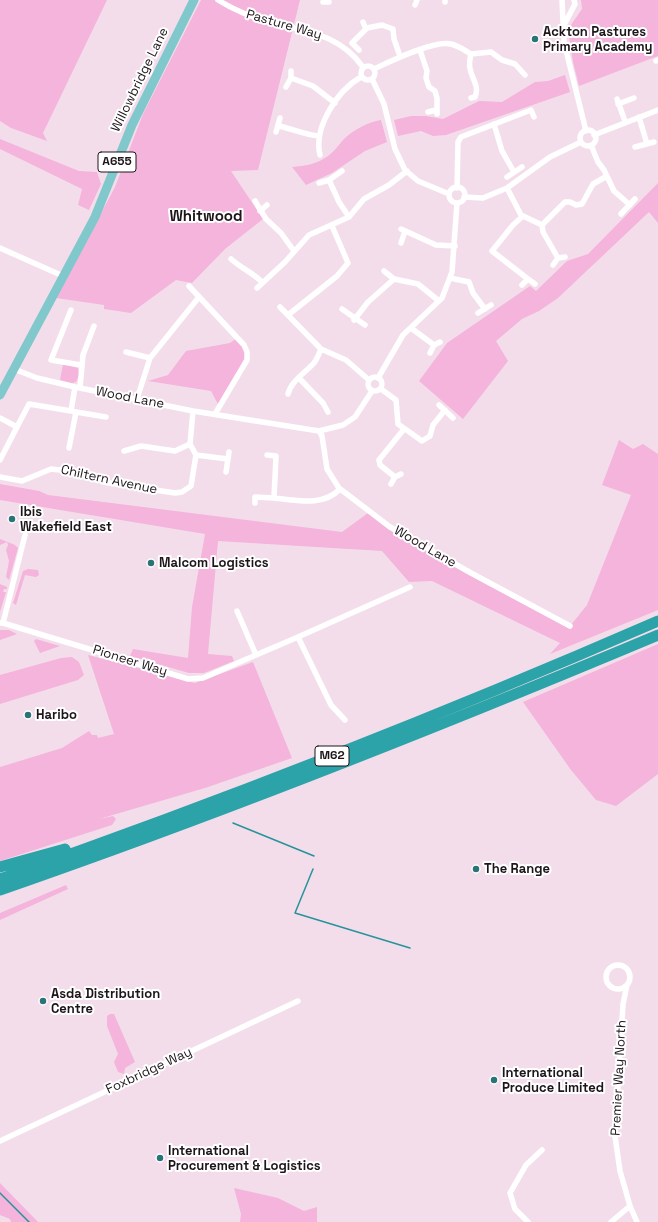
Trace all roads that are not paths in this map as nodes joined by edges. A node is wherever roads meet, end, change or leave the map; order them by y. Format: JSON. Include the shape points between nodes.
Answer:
{"nodes":[{"id":1,"x":194,"y":0,"type":"edge"},
{"id":2,"x":218,"y":0,"type":"edge"},
{"id":3,"x":562,"y":0,"type":"edge"},
{"id":4,"x":574,"y":0,"type":"edge"},
{"id":5,"x":363,"y":22,"type":"dead end"},
{"id":6,"x":398,"y":25,"type":"dead end"},
{"id":7,"x":391,"y":28,"type":"junction"},
{"id":8,"x":563,"y":28,"type":"junction"},
{"id":9,"x":366,"y":29,"type":"junction"},
{"id":10,"x":359,"y":50,"type":"dead end"},
{"id":11,"x":420,"y":50,"type":"junction"},
{"id":12,"x":471,"y":54,"type":"junction"},
{"id":13,"x":400,"y":56,"type":"junction"},
{"id":14,"x":363,"y":67,"type":"junction"},
{"id":15,"x":374,"y":69,"type":"junction"},
{"id":16,"x":290,"y":71,"type":"dead end"},
{"id":17,"x":526,"y":75,"type":"dead end"},
{"id":18,"x":361,"y":77,"type":"junction"},
{"id":19,"x":291,"y":78,"type":"junction"},
{"id":20,"x":372,"y":79,"type":"junction"},
{"id":21,"x":286,"y":87,"type":"dead end"},
{"id":22,"x":477,"y":93,"type":"junction"},
{"id":23,"x":483,"y":97,"type":"dead end"},
{"id":24,"x":471,"y":98,"type":"dead end"},
{"id":25,"x":634,"y":98,"type":"dead end"},
{"id":26,"x":335,"y":103,"type":"junction"},
{"id":27,"x":658,"y":110,"type":"edge"},
{"id":28,"x":428,"y":112,"type":"dead end"},
{"id":29,"x":534,"y":117,"type":"dead end"},
{"id":30,"x":639,"y":117,"type":"junction"},
{"id":31,"x":280,"y":118,"type":"dead end"},
{"id":32,"x":625,"y":121,"type":"junction"},
{"id":33,"x":494,"y":124,"type":"junction"},
{"id":34,"x":586,"y":131,"type":"junction"},
{"id":35,"x":594,"y":135,"type":"junction"},
{"id":36,"x":319,"y":136,"type":"junction"},
{"id":37,"x":581,"y":142,"type":"junction"},
{"id":38,"x":654,"y":142,"type":"dead end"},
{"id":39,"x":647,"y":144,"type":"junction"},
{"id":40,"x":591,"y":145,"type":"junction"},
{"id":41,"x":635,"y":147,"type":"dead end"},
{"id":42,"x":320,"y":155,"type":"dead end"},
{"id":43,"x":522,"y":166,"type":"dead end"},
{"id":44,"x":342,"y":170,"type":"dead end"},
{"id":45,"x":407,"y":171,"type":"junction"},
{"id":46,"x":514,"y":172,"type":"junction"},
{"id":47,"x":607,"y":176,"type":"junction"},
{"id":48,"x":507,"y":177,"type":"dead end"},
{"id":49,"x":329,"y":180,"type":"junction"},
{"id":50,"x":319,"y":183,"type":"dead end"},
{"id":51,"x":457,"y":188,"type":"junction"},
{"id":52,"x":507,"y":188,"type":"junction"},
{"id":53,"x":449,"y":194,"type":"junction"},
{"id":54,"x":464,"y":197,"type":"junction"},
{"id":55,"x":635,"y":199,"type":"dead end"},
{"id":56,"x":256,"y":201,"type":"dead end"},
{"id":57,"x":457,"y":203,"type":"junction"},
{"id":58,"x":267,"y":205,"type":"dead end"},
{"id":59,"x":630,"y":205,"type":"junction"},
{"id":60,"x":260,"y":211,"type":"junction"},
{"id":61,"x":621,"y":214,"type":"dead end"},
{"id":62,"x":523,"y":216,"type":"junction"},
{"id":63,"x":349,"y":217,"type":"junction"},
{"id":64,"x":542,"y":225,"type":"junction"},
{"id":65,"x":332,"y":226,"type":"junction"},
{"id":66,"x":401,"y":243,"type":"dead end"},
{"id":67,"x":455,"y":246,"type":"junction"},
{"id":68,"x":0,"y":248,"type":"edge"},
{"id":69,"x":294,"y":251,"type":"junction"},
{"id":70,"x":566,"y":257,"type":"dead end"},
{"id":71,"x":558,"y":258,"type":"junction"},
{"id":72,"x":231,"y":259,"type":"dead end"},
{"id":73,"x":553,"y":265,"type":"dead end"},
{"id":74,"x":384,"y":271,"type":"dead end"},
{"id":75,"x":63,"y":276,"type":"junction"},
{"id":76,"x":450,"y":278,"type":"junction"},
{"id":77,"x":394,"y":279,"type":"junction"},
{"id":78,"x":528,"y":279,"type":"junction"},
{"id":79,"x":262,"y":282,"type":"junction"},
{"id":80,"x":535,"y":284,"type":"dead end"},
{"id":81,"x":522,"y":285,"type":"dead end"},
{"id":82,"x":189,"y":286,"type":"dead end"},
{"id":83,"x":257,"y":288,"type":"dead end"},
{"id":84,"x":199,"y":297,"type":"junction"},
{"id":85,"x":439,"y":302,"type":"junction"},
{"id":86,"x":491,"y":305,"type":"dead end"},
{"id":87,"x":280,"y":308,"type":"dead end"},
{"id":88,"x":342,"y":309,"type":"dead end"},
{"id":89,"x":71,"y":310,"type":"dead end"},
{"id":90,"x":485,"y":310,"type":"junction"},
{"id":91,"x":478,"y":314,"type":"dead end"},
{"id":92,"x":288,"y":315,"type":"junction"},
{"id":93,"x":355,"y":319,"type":"junction"},
{"id":94,"x":366,"y":325,"type":"dead end"},
{"id":95,"x":94,"y":326,"type":"dead end"},
{"id":96,"x":411,"y":328,"type":"junction"},
{"id":97,"x":440,"y":342,"type":"dead end"},
{"id":98,"x":434,"y":345,"type":"junction"},
{"id":99,"x":321,"y":349,"type":"junction"},
{"id":100,"x":126,"y":352,"type":"dead end"},
{"id":101,"x":430,"y":353,"type":"dead end"},
{"id":102,"x":150,"y":358,"type":"junction"},
{"id":103,"x":81,"y":365,"type":"junction"},
{"id":104,"x":13,"y":369,"type":"junction"},
{"id":105,"x":299,"y":378,"type":"junction"},
{"id":106,"x":378,"y":378,"type":"junction"},
{"id":107,"x":369,"y":380,"type":"junction"},
{"id":108,"x":1,"y":386,"type":"edge"},
{"id":109,"x":77,"y":388,"type":"junction"},
{"id":110,"x":381,"y":388,"type":"junction"},
{"id":111,"x":372,"y":391,"type":"junction"},
{"id":112,"x":288,"y":394,"type":"dead end"},
{"id":113,"x":0,"y":396,"type":"edge"},
{"id":114,"x":137,"y":399,"type":"junction"},
{"id":115,"x":439,"y":405,"type":"dead end"},
{"id":116,"x":444,"y":410,"type":"junction"},
{"id":117,"x":73,"y":411,"type":"junction"},
{"id":118,"x":193,"y":411,"type":"junction"},
{"id":119,"x":328,"y":412,"type":"dead end"},
{"id":120,"x":215,"y":414,"type":"junction"},
{"id":121,"x":106,"y":417,"type":"dead end"},
{"id":122,"x":0,"y":418,"type":"edge"},
{"id":123,"x":454,"y":418,"type":"dead end"},
{"id":124,"x":17,"y":427,"type":"junction"},
{"id":125,"x":404,"y":429,"type":"junction"},
{"id":126,"x":319,"y":431,"type":"junction"},
{"id":127,"x":190,"y":444,"type":"junction"},
{"id":128,"x":69,"y":448,"type":"dead end"},
{"id":129,"x":124,"y":451,"type":"dead end"},
{"id":130,"x":229,"y":452,"type":"dead end"},
{"id":131,"x":196,"y":455,"type":"junction"},
{"id":132,"x":267,"y":455,"type":"dead end"},
{"id":133,"x":228,"y":459,"type":"junction"},
{"id":134,"x":0,"y":460,"type":"edge"},
{"id":135,"x":226,"y":472,"type":"dead end"},
{"id":136,"x":402,"y":474,"type":"dead end"},
{"id":137,"x":0,"y":477,"type":"edge"},
{"id":138,"x":395,"y":477,"type":"junction"},
{"id":139,"x":392,"y":484,"type":"dead end"},
{"id":140,"x":340,"y":489,"type":"junction"},
{"id":141,"x":274,"y":498,"type":"junction"},
{"id":142,"x":255,"y":503,"type":"dead end"},
{"id":143,"x":25,"y":535,"type":"dead end"},
{"id":144,"x":410,"y":587,"type":"dead end"},
{"id":145,"x":237,"y":611,"type":"dead end"},
{"id":146,"x":658,"y":621,"type":"edge"},
{"id":147,"x":2,"y":623,"type":"edge"},
{"id":148,"x":570,"y":626,"type":"dead end"},
{"id":149,"x":658,"y":635,"type":"edge"},
{"id":150,"x":298,"y":637,"type":"junction"},
{"id":151,"x":256,"y":655,"type":"junction"},
{"id":152,"x":345,"y":720,"type":"dead end"},
{"id":153,"x":170,"y":818,"type":"junction"},
{"id":154,"x":103,"y":854,"type":"junction"},
{"id":155,"x":0,"y":867,"type":"edge"},
{"id":156,"x":0,"y":879,"type":"edge"},
{"id":157,"x":0,"y":890,"type":"edge"},
{"id":158,"x":0,"y":896,"type":"edge"},
{"id":159,"x":627,"y":984,"type":"junction"},
{"id":160,"x":612,"y":988,"type":"junction"},
{"id":161,"x":298,"y":1001,"type":"dead end"},
{"id":162,"x":623,"y":1004,"type":"junction"},
{"id":163,"x":0,"y":1141,"type":"edge"},
{"id":164,"x":542,"y":1150,"type":"dead end"},
{"id":165,"x":630,"y":1206,"type":"junction"},
{"id":166,"x":528,"y":1222,"type":"edge"},
{"id":167,"x":611,"y":1222,"type":"edge"},
{"id":168,"x":637,"y":1222,"type":"edge"}],
"edges":[{"from":1,"to":75,"type":"main road","name":"Willowbridge Lane","number":"A655","via":[[132,123],[95,217]]},
{"from":2,"to":14,"type":"street","name":"Pasture Way","via":[[236,11],[269,22],[321,34],[347,50]]},
{"from":3,"to":8,"type":"street"},
{"from":4,"to":8,"type":"street","via":[[575,4]]},
{"from":5,"to":9,"type":"street"},
{"from":6,"to":7,"type":"street"},
{"from":7,"to":9,"type":"street","via":[[382,25]]},
{"from":7,"to":13,"type":"street","via":[[395,32],[394,39]]},
{"from":8,"to":34,"type":"street","via":[[568,64]]},
{"from":9,"to":10,"type":"street","via":[[352,43]]},
{"from":11,"to":12,"type":"street","via":[[450,44],[461,47]]},
{"from":11,"to":13,"type":"street"},
{"from":11,"to":28,"type":"street","via":[[427,71],[426,78],[430,87],[435,90],[437,98],[437,112]]},
{"from":12,"to":17,"type":"street","via":[[491,52],[502,60],[515,64]]},
{"from":12,"to":22,"type":"street","via":[[470,68],[476,82]]},
{"from":13,"to":15,"type":"street"},
{"from":14,"to":15,"type":"street","via":[[370,66]]},
{"from":14,"to":18,"type":"street","via":[[360,71]]},
{"from":15,"to":20,"type":"street"},
{"from":16,"to":19,"type":"street"},
{"from":18,"to":20,"type":"street"},
{"from":18,"to":26,"type":"street","via":[[348,85]]},
{"from":19,"to":21,"type":"street"},
{"from":19,"to":26,"type":"street","via":[[313,86]]},
{"from":20,"to":45,"type":"street","via":[[384,104],[395,149]]},
{"from":22,"to":23,"type":"street"},
{"from":22,"to":24,"type":"street","via":[[476,97]]},
{"from":25,"to":32,"type":"street","via":[[618,101]]},
{"from":26,"to":36,"type":"street","via":[[323,123]]},
{"from":27,"to":30,"type":"street"},
{"from":29,"to":33,"type":"street","via":[[530,110]]},
{"from":30,"to":32,"type":"street"},
{"from":30,"to":39,"type":"street"},
{"from":31,"to":36,"type":"street","via":[[278,129],[292,129],[306,135]]},
{"from":32,"to":35,"type":"street"},
{"from":33,"to":46,"type":"street","via":[[502,152]]},
{"from":33,"to":51,"type":"street","via":[[461,137],[458,142]]},
{"from":34,"to":35,"type":"street","via":[[591,131]]},
{"from":34,"to":37,"type":"street","via":[[581,136]]},
{"from":35,"to":40,"type":"street","via":[[595,142]]},
{"from":36,"to":42,"type":"street"},
{"from":37,"to":40,"type":"street","via":[[584,145]]},
{"from":37,"to":52,"type":"street","via":[[550,157]]},
{"from":38,"to":39,"type":"street"},
{"from":39,"to":41,"type":"street"},
{"from":40,"to":47,"type":"street"},
{"from":43,"to":46,"type":"street"},
{"from":44,"to":49,"type":"street"},
{"from":45,"to":53,"type":"street","via":[[420,182]]},
{"from":45,"to":63,"type":"street","via":[[364,199]]},
{"from":46,"to":48,"type":"street"},
{"from":47,"to":59,"type":"street","via":[[614,191]]},
{"from":47,"to":64,"type":"street","via":[[593,184],[582,204],[565,202]]},
{"from":49,"to":50,"type":"street"},
{"from":49,"to":63,"type":"street"},
{"from":51,"to":53,"type":"street"},
{"from":51,"to":54,"type":"street","via":[[463,191]]},
{"from":52,"to":54,"type":"street","via":[[483,198]]},
{"from":52,"to":62,"type":"street"},
{"from":53,"to":57,"type":"street","via":[[451,200]]},
{"from":54,"to":57,"type":"street","via":[[462,202]]},
{"from":55,"to":59,"type":"street"},
{"from":56,"to":60,"type":"street"},
{"from":57,"to":67,"type":"street"},
{"from":58,"to":60,"type":"street"},
{"from":59,"to":61,"type":"street"},
{"from":60,"to":69,"type":"street"},
{"from":62,"to":64,"type":"street"},
{"from":62,"to":78,"type":"street","via":[[490,249]]},
{"from":63,"to":65,"type":"street"},
{"from":64,"to":71,"type":"street","via":[[543,232]]},
{"from":65,"to":69,"type":"street","via":[[312,233]]},
{"from":65,"to":92,"type":"street","via":[[348,263],[338,276]]},
{"from":66,"to":67,"type":"street","via":[[403,230],[436,245]]},
{"from":67,"to":76,"type":"street"},
{"from":68,"to":75,"type":"street"},
{"from":69,"to":79,"type":"street"},
{"from":70,"to":71,"type":"street"},
{"from":71,"to":73,"type":"street"},
{"from":72,"to":79,"type":"street","via":[[242,269],[252,272]]},
{"from":74,"to":77,"type":"street"},
{"from":75,"to":104,"type":"main road","name":"Willowbridge Lane","number":"A655"},
{"from":76,"to":85,"type":"street"},
{"from":76,"to":90,"type":"street","via":[[469,282]]},
{"from":77,"to":85,"type":"street","via":[[418,284]]},
{"from":77,"to":93,"type":"street","via":[[368,302]]},
{"from":78,"to":80,"type":"street"},
{"from":78,"to":81,"type":"street"},
{"from":79,"to":83,"type":"street"},
{"from":82,"to":84,"type":"street"},
{"from":84,"to":102,"type":"street"},
{"from":84,"to":120,"type":"street","via":[[247,352],[247,360]]},
{"from":85,"to":96,"type":"street"},
{"from":86,"to":90,"type":"street"},
{"from":87,"to":92,"type":"street"},
{"from":88,"to":93,"type":"street"},
{"from":89,"to":103,"type":"street","via":[[51,360]]},
{"from":90,"to":91,"type":"street"},
{"from":92,"to":99,"type":"street"},
{"from":93,"to":94,"type":"street"},
{"from":95,"to":103,"type":"street"},
{"from":96,"to":98,"type":"street"},
{"from":96,"to":106,"type":"street"},
{"from":97,"to":98,"type":"street"},
{"from":98,"to":101,"type":"street"},
{"from":99,"to":105,"type":"street","via":[[313,364]]},
{"from":99,"to":107,"type":"street","via":[[346,360]]},
{"from":100,"to":102,"type":"street"},
{"from":102,"to":114,"type":"street"},
{"from":103,"to":109,"type":"street","via":[[82,373]]},
{"from":104,"to":108,"type":"main road","number":"A655"},
{"from":104,"to":109,"type":"street","name":"Wood Lane"},
{"from":105,"to":112,"type":"street","via":[[289,388]]},
{"from":105,"to":119,"type":"street","via":[[323,403]]},
{"from":106,"to":107,"type":"street","via":[[373,377]]},
{"from":106,"to":110,"type":"street","via":[[382,382]]},
{"from":107,"to":111,"type":"street","via":[[368,386]]},
{"from":108,"to":113,"type":"main road","number":"A655"},
{"from":109,"to":114,"type":"street","name":"Wood Lane"},
{"from":109,"to":117,"type":"street"},
{"from":110,"to":111,"type":"street"},
{"from":110,"to":125,"type":"street","via":[[396,400],[397,421]]},
{"from":111,"to":126,"type":"street","name":"Wood Lane","via":[[355,417],[343,425]]},
{"from":114,"to":118,"type":"street","name":"Wood Lane"},
{"from":115,"to":116,"type":"street"},
{"from":116,"to":123,"type":"street"},
{"from":116,"to":125,"type":"street","via":[[433,425],[430,436],[424,441],[418,440]]},
{"from":117,"to":121,"type":"street"},
{"from":117,"to":124,"type":"street","via":[[29,404]]},
{"from":117,"to":128,"type":"street"},
{"from":118,"to":120,"type":"street","name":"Wood Lane"},
{"from":118,"to":127,"type":"street"},
{"from":120,"to":126,"type":"street","name":"Wood Lane"},
{"from":122,"to":124,"type":"street"},
{"from":124,"to":134,"type":"street"},
{"from":125,"to":138,"type":"street","via":[[379,460],[380,465]]},
{"from":126,"to":140,"type":"street","name":"Wood Lane","via":[[327,469]]},
{"from":127,"to":129,"type":"street","via":[[175,451],[140,446]]},
{"from":127,"to":131,"type":"street"},
{"from":130,"to":133,"type":"street"},
{"from":131,"to":133,"type":"street"},
{"from":131,"to":137,"type":"street","name":"Chiltern Avenue","via":[[191,486],[175,493],[103,482],[88,473],[51,469],[22,481]]},
{"from":132,"to":141,"type":"street","via":[[276,456]]},
{"from":133,"to":135,"type":"street"},
{"from":136,"to":138,"type":"street"},
{"from":138,"to":139,"type":"street"},
{"from":140,"to":141,"type":"street","via":[[328,498],[315,501]]},
{"from":140,"to":148,"type":"street","name":"Wood Lane","via":[[390,526]]},
{"from":141,"to":142,"type":"street","via":[[255,497]]},
{"from":143,"to":147,"type":"street","name":"Pioneer Way"},
{"from":144,"to":150,"type":"street","name":"Pioneer Way"},
{"from":145,"to":151,"type":"street"},
{"from":146,"to":153,"type":"highway","number":"M62","via":[[474,700]]},
{"from":147,"to":151,"type":"street","name":"Pioneer Way","via":[[188,679],[203,678]]},
{"from":149,"to":154,"type":"highway","number":"M62","via":[[355,759]]},
{"from":150,"to":151,"type":"street","name":"Pioneer Way"},
{"from":150,"to":152,"type":"street","via":[[331,705]]},
{"from":153,"to":155,"type":"highway","number":"M62"},
{"from":153,"to":156,"type":"highway","number":"M62"},
{"from":154,"to":157,"type":"highway","number":"M62"},
{"from":154,"to":158,"type":"highway","number":"M62"},
{"from":159,"to":160,"type":"street","via":[[620,989]]},
{"from":159,"to":160,"type":"street","name":"Premier Way North","via":[[630,978],[627,969],[621,965],[614,966],[607,970],[605,978]]},
{"from":159,"to":162,"type":"street","name":"Premier Way North"},
{"from":160,"to":162,"type":"street","name":"Premier Way North"},
{"from":161,"to":163,"type":"street","name":"Foxbridge Way"},
{"from":162,"to":165,"type":"street","name":"Premier Way North","via":[[615,1136],[620,1171]]},
{"from":164,"to":166,"type":"street","via":[[526,1165],[510,1193],[515,1209]]},
{"from":165,"to":167,"type":"street"},
{"from":165,"to":168,"type":"street","name":"Premier Way North"}]}
